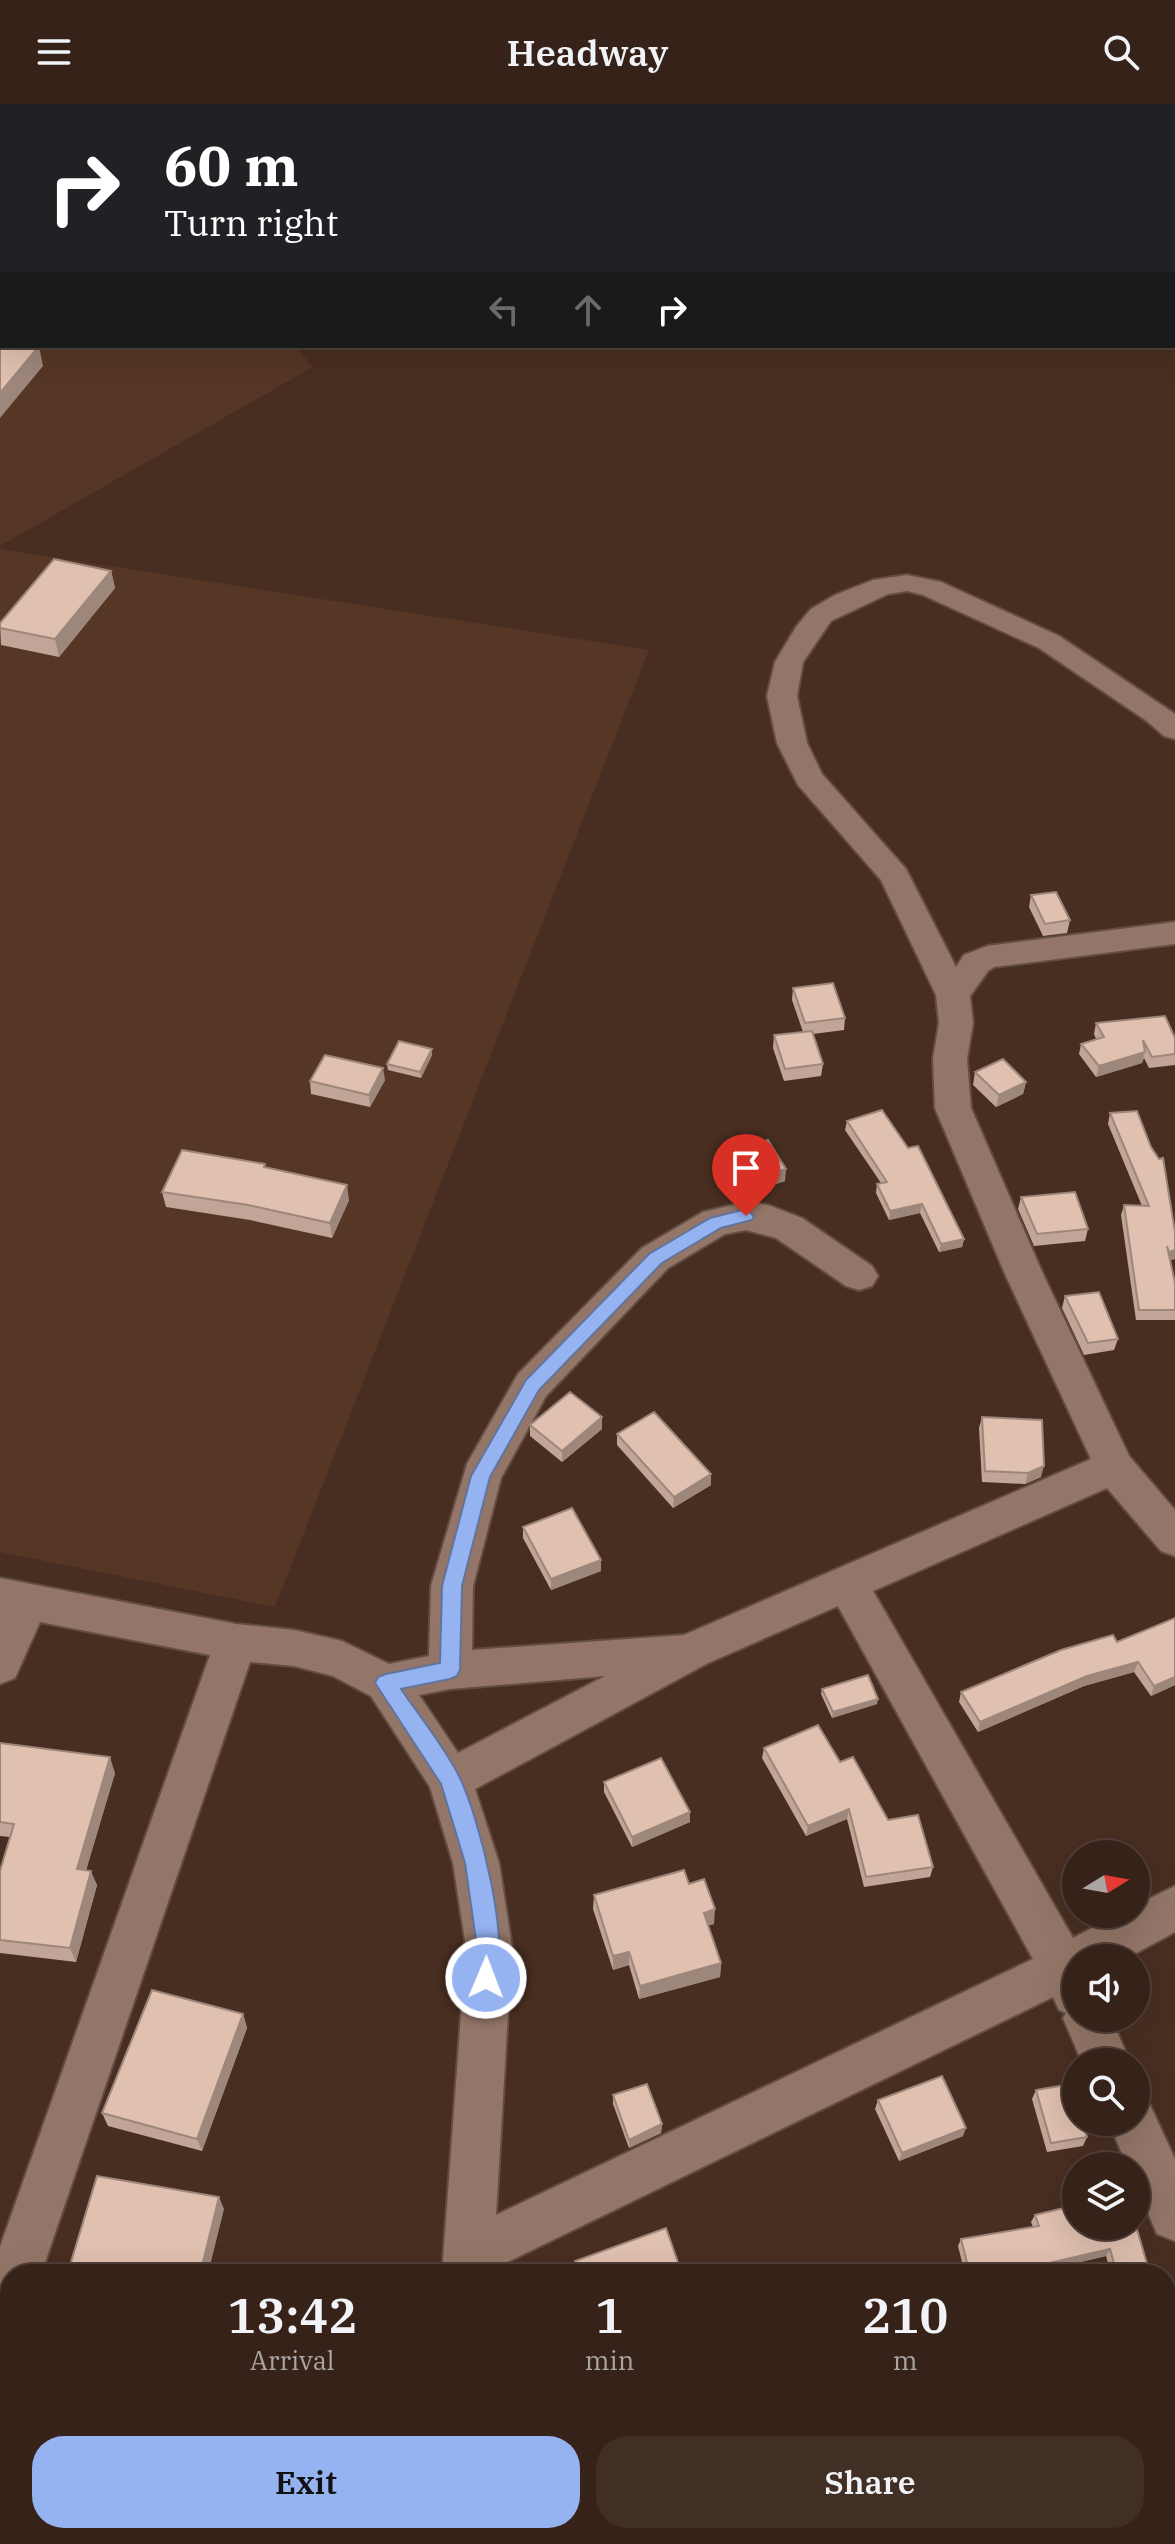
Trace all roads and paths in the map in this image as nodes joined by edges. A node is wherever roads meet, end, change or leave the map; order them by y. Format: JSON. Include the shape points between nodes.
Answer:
{"nodes":[{"id":1,"x":1175,"y":730,"type":"edge"},
{"id":2,"x":1175,"y":933,"type":"edge"},
{"id":3,"x":953,"y":995,"type":"junction"},
{"id":4,"x":859,"y":1276,"type":"dead end"},
{"id":5,"x":1114,"y":1467,"type":"junction"},
{"id":6,"x":1175,"y":1539,"type":"edge"},
{"id":7,"x":846,"y":1582,"type":"junction"},
{"id":8,"x":13,"y":1599,"type":"edge"},
{"id":9,"x":236,"y":1642,"type":"junction"},
{"id":10,"x":693,"y":1650,"type":"junction"},
{"id":11,"x":0,"y":1665,"type":"edge"},
{"id":12,"x":450,"y":1670,"type":"junction"},
{"id":13,"x":386,"y":1683,"type":"junction"},
{"id":14,"x":450,"y":1780,"type":"junction"},
{"id":15,"x":1175,"y":1908,"type":"edge"},
{"id":16,"x":1117,"y":1944,"type":"edge"},
{"id":17,"x":1062,"y":1948,"type":"edge"},
{"id":18,"x":1062,"y":1976,"type":"edge"},
{"id":19,"x":1139,"y":2136,"type":"edge"},
{"id":20,"x":1175,"y":2216,"type":"edge"},
{"id":21,"x":19,"y":2264,"type":"edge"},
{"id":22,"x":467,"y":2264,"type":"edge"}],
"edges":[{"from":1,"to":3,"type":"street","via":[[1049,642],[919,584],[892,584],[821,615],[789,662],[782,696],[792,743],[809,778],[895,876]]},
{"from":2,"to":3,"type":"street","via":[[987,957],[976,963]]},
{"from":3,"to":5,"type":"street","via":[[953,1108]]},
{"from":4,"to":12,"type":"street","via":[[789,1228],[746,1216],[716,1222],[655,1258],[532,1385],[481,1476],[452,1586]]},
{"from":5,"to":6,"type":"street"},
{"from":5,"to":7,"type":"street"},
{"from":7,"to":10,"type":"street"},
{"from":7,"to":17,"type":"street"},
{"from":8,"to":9,"type":"street"},
{"from":8,"to":11,"type":"street"},
{"from":9,"to":13,"type":"street","via":[[342,1660]]},
{"from":9,"to":21,"type":"street"},
{"from":10,"to":12,"type":"street"},
{"from":10,"to":14,"type":"street"},
{"from":12,"to":13,"type":"street"},
{"from":13,"to":14,"type":"street"},
{"from":14,"to":22,"type":"street","via":[[476,1863],[489,1947]]},
{"from":15,"to":16,"type":"street"},
{"from":18,"to":22,"type":"street"},
{"from":19,"to":20,"type":"street"}]}
